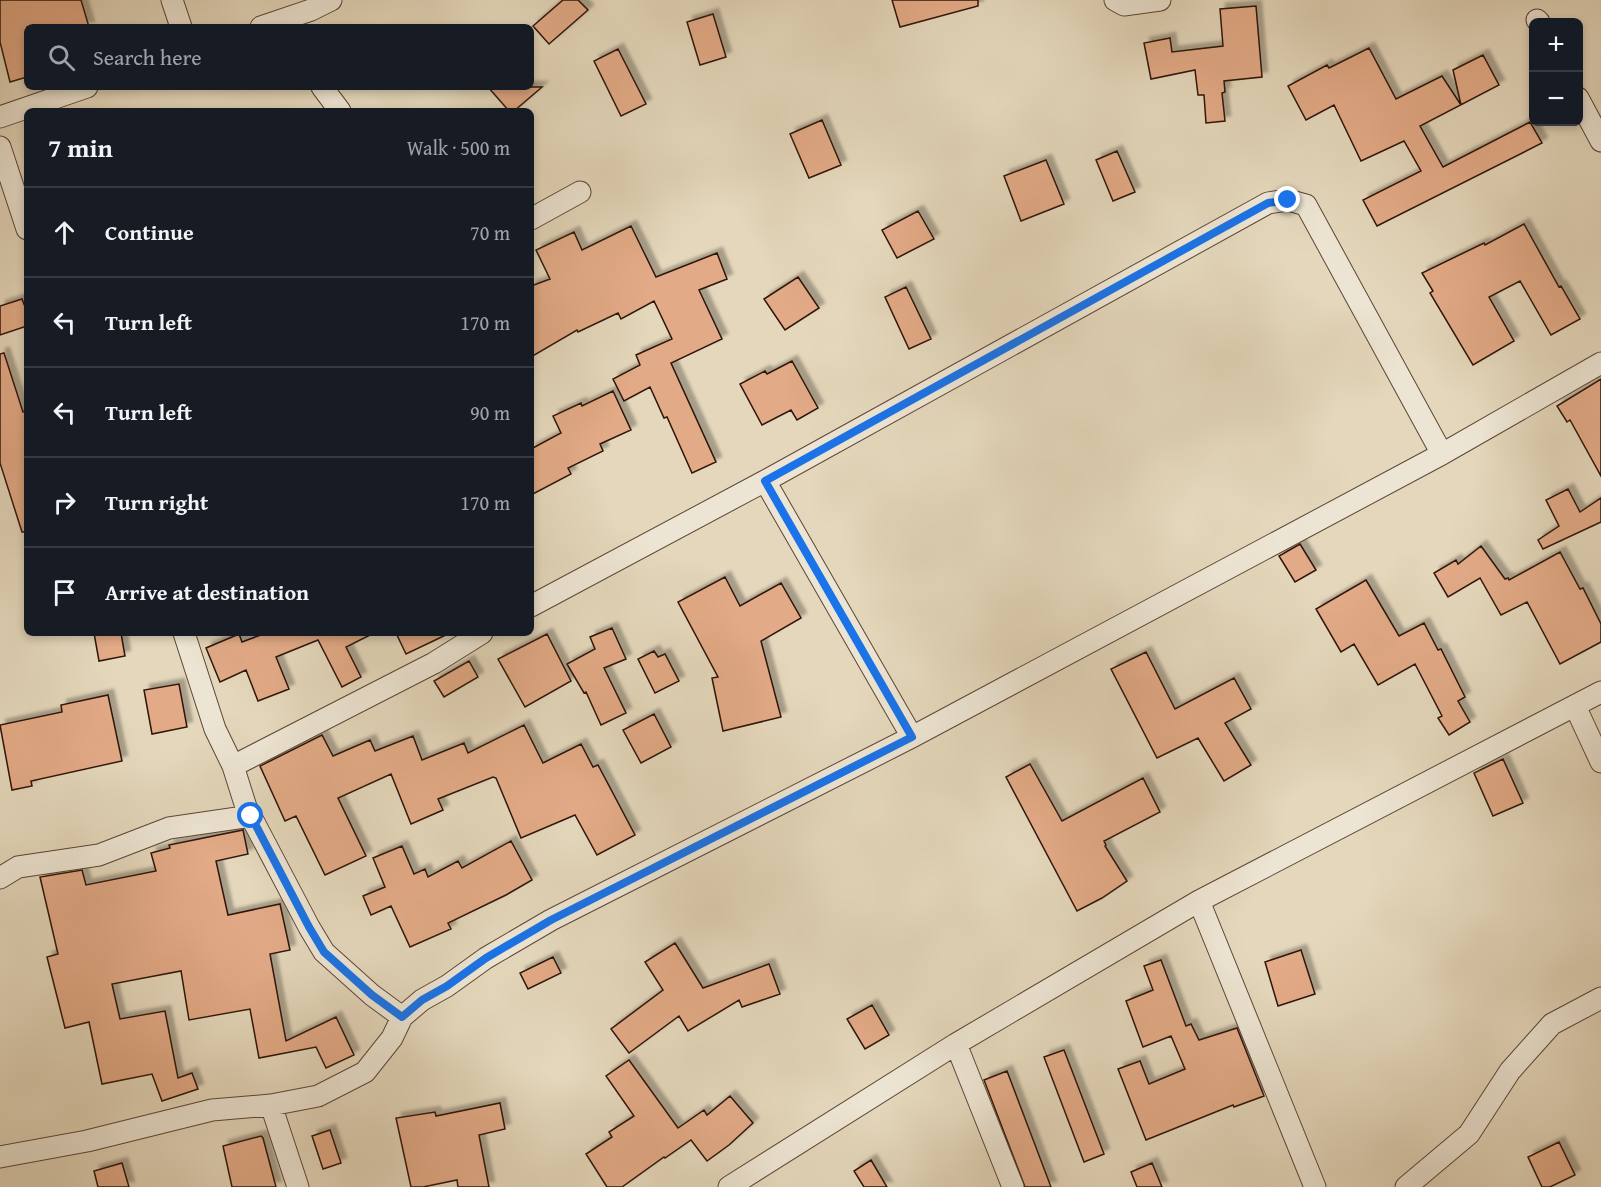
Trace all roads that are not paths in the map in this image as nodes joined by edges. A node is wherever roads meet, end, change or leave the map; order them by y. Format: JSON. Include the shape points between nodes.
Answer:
{"nodes":[{"id":1,"x":172,"y":0,"type":"edge"},
{"id":2,"x":331,"y":0,"type":"edge"},
{"id":3,"x":1115,"y":0,"type":"edge"},
{"id":4,"x":1160,"y":0,"type":"edge"},
{"id":5,"x":181,"y":24,"type":"edge"},
{"id":6,"x":275,"y":24,"type":"edge"},
{"id":7,"x":78,"y":90,"type":"edge"},
{"id":8,"x":324,"y":90,"type":"edge"},
{"id":9,"x":1583,"y":107,"type":"edge"},
{"id":10,"x":26,"y":108,"type":"edge"},
{"id":11,"x":338,"y":108,"type":"edge"},
{"id":12,"x":24,"y":109,"type":"edge"},
{"id":13,"x":0,"y":117,"type":"edge"},
{"id":14,"x":1601,"y":141,"type":"edge"},
{"id":15,"x":0,"y":147,"type":"edge"},
{"id":16,"x":580,"y":192,"type":"dead end"},
{"id":17,"x":534,"y":217,"type":"edge"},
{"id":18,"x":24,"y":220,"type":"edge"},
{"id":19,"x":1601,"y":363,"type":"edge"},
{"id":20,"x":1442,"y":454,"type":"junction"},
{"id":21,"x":765,"y":481,"type":"junction"},
{"id":22,"x":534,"y":604,"type":"edge"},
{"id":23,"x":185,"y":636,"type":"edge"},
{"id":24,"x":477,"y":636,"type":"edge"},
{"id":25,"x":1601,"y":692,"type":"edge"},
{"id":26,"x":1575,"y":706,"type":"junction"},
{"id":27,"x":912,"y":737,"type":"junction"},
{"id":28,"x":1601,"y":762,"type":"edge"},
{"id":29,"x":233,"y":765,"type":"junction"},
{"id":30,"x":251,"y":816,"type":"junction"},
{"id":31,"x":0,"y":878,"type":"edge"},
{"id":32,"x":1199,"y":901,"type":"junction"},
{"id":33,"x":1601,"y":998,"type":"edge"},
{"id":34,"x":402,"y":1017,"type":"junction"},
{"id":35,"x":956,"y":1044,"type":"junction"},
{"id":36,"x":271,"y":1105,"type":"junction"},
{"id":37,"x":0,"y":1157,"type":"edge"},
{"id":38,"x":298,"y":1187,"type":"edge"},
{"id":39,"x":729,"y":1187,"type":"edge"},
{"id":40,"x":1013,"y":1187,"type":"edge"},
{"id":41,"x":1315,"y":1187,"type":"edge"},
{"id":42,"x":1406,"y":1187,"type":"edge"}],
"edges":[{"from":1,"to":5,"type":"street"},
{"from":2,"to":6,"type":"street"},
{"from":3,"to":4,"type":"street","via":[[1124,5]]},
{"from":7,"to":10,"type":"street"},
{"from":8,"to":11,"type":"street"},
{"from":9,"to":14,"type":"street"},
{"from":12,"to":13,"type":"street"},
{"from":15,"to":18,"type":"street"},
{"from":16,"to":17,"type":"street"},
{"from":19,"to":20,"type":"street"},
{"from":20,"to":21,"type":"street","via":[[1306,205],[1288,200],[1268,203]]},
{"from":20,"to":27,"type":"street"},
{"from":21,"to":22,"type":"street"},
{"from":21,"to":27,"type":"street"},
{"from":23,"to":29,"type":"street","via":[[215,729]]},
{"from":24,"to":29,"type":"street","via":[[434,663]]},
{"from":25,"to":26,"type":"street"},
{"from":26,"to":28,"type":"street"},
{"from":26,"to":32,"type":"street"},
{"from":27,"to":34,"type":"street","via":[[551,920],[486,958]]},
{"from":29,"to":30,"type":"street"},
{"from":30,"to":31,"type":"street","via":[[169,828],[99,855],[18,867]]},
{"from":30,"to":34,"type":"street","via":[[324,952]]},
{"from":32,"to":35,"type":"street"},
{"from":32,"to":41,"type":"street"},
{"from":33,"to":42,"type":"street","via":[[1552,1024],[1510,1071],[1469,1134]]},
{"from":34,"to":36,"type":"street","via":[[387,1045],[365,1072],[318,1096]]},
{"from":35,"to":39,"type":"street"},
{"from":35,"to":40,"type":"street"},
{"from":36,"to":37,"type":"street","via":[[212,1110],[87,1141]]},
{"from":36,"to":38,"type":"street"}]}
